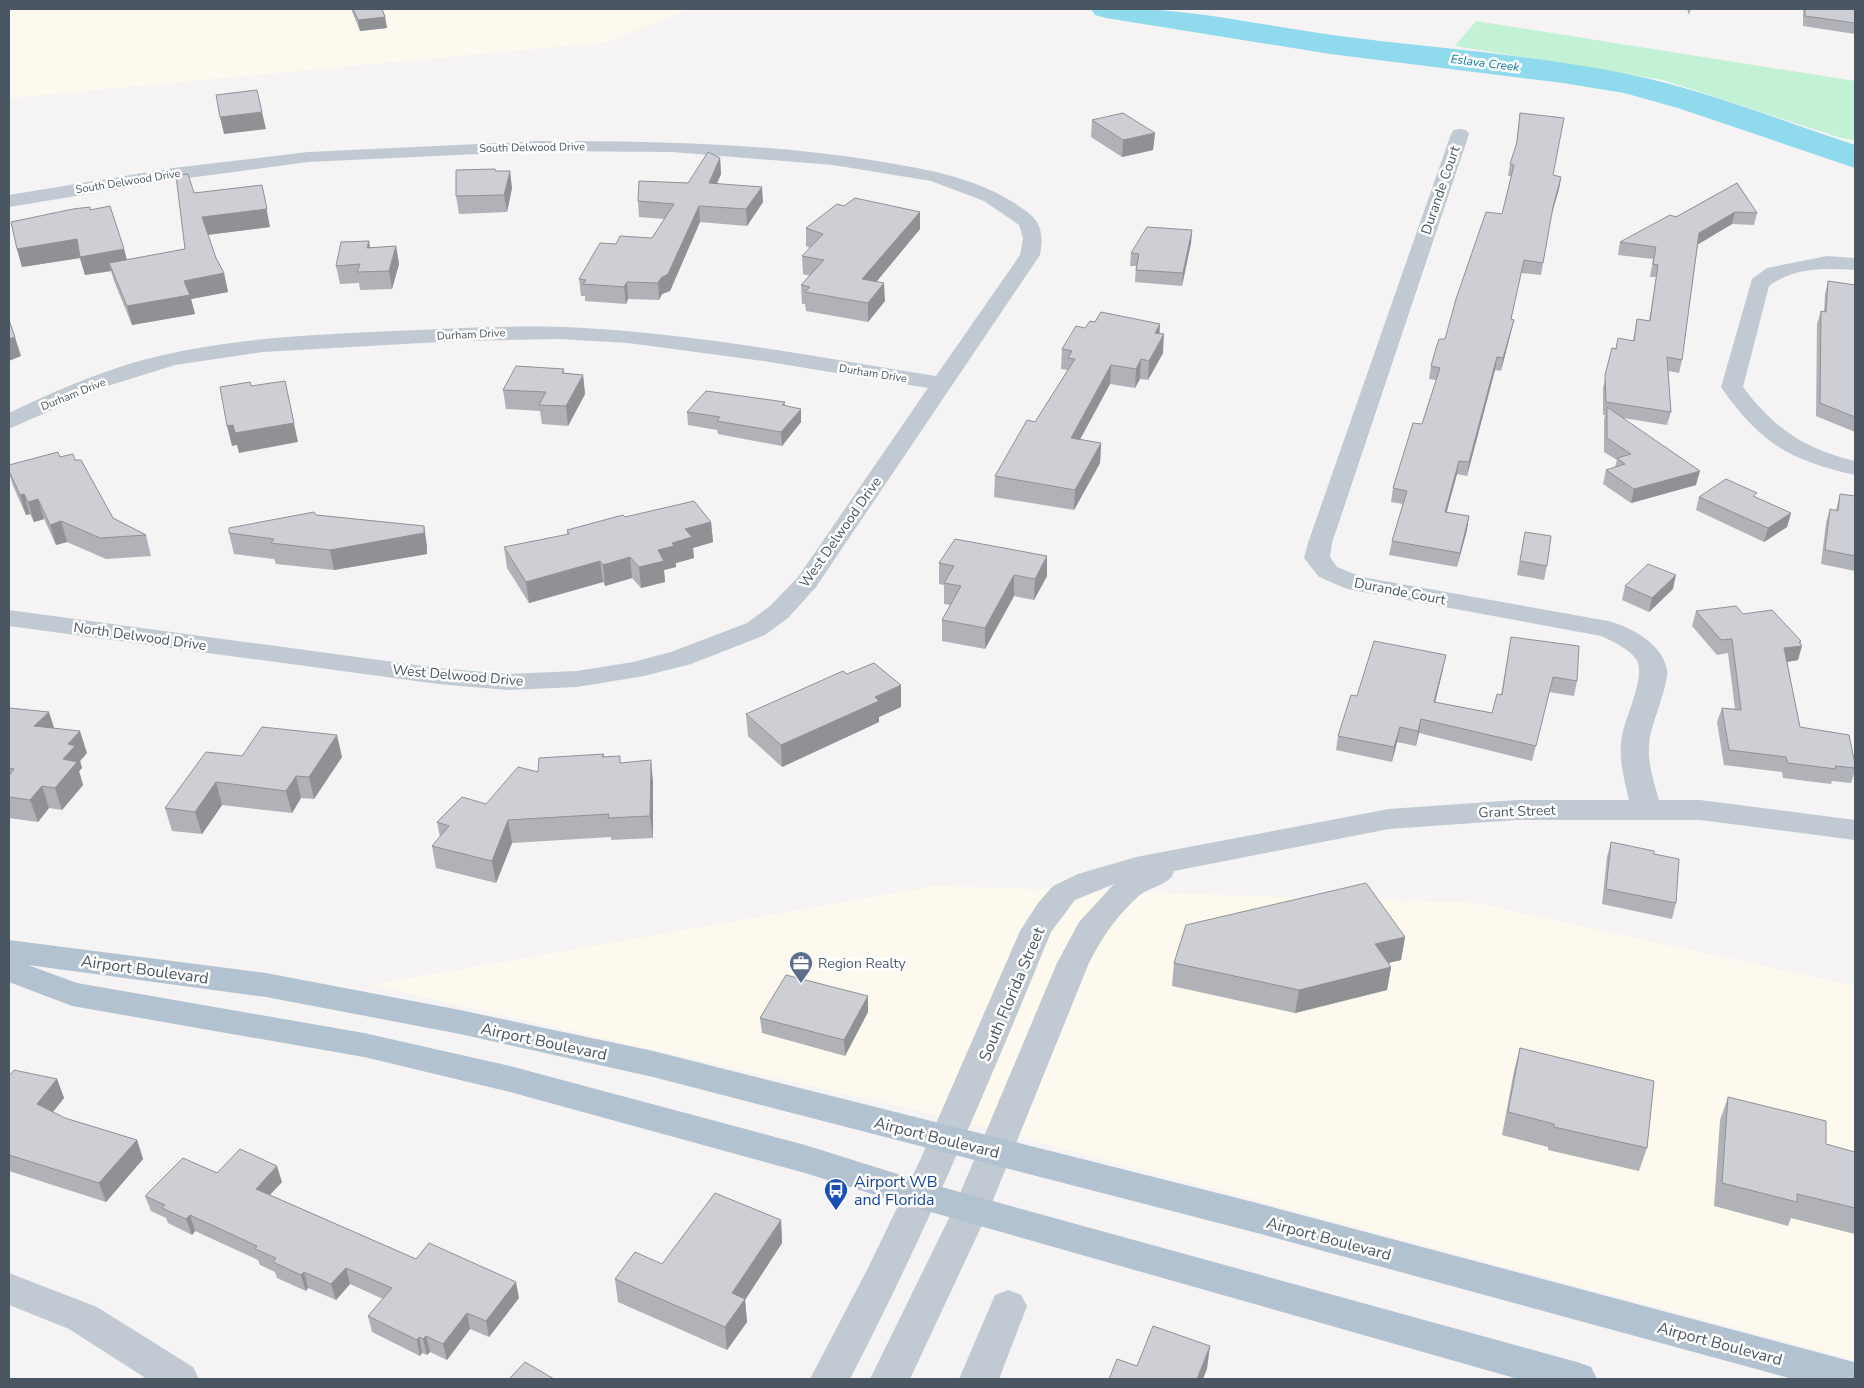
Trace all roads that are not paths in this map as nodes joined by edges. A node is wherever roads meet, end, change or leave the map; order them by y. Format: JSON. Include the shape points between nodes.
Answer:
{"nodes":[{"id":1,"x":1460,"y":134,"type":"dead end"},
{"id":2,"x":9,"y":201,"type":"edge"},
{"id":3,"x":1033,"y":238,"type":"joint"},
{"id":4,"x":1855,"y":264,"type":"edge"},
{"id":5,"x":942,"y":384,"type":"junction"},
{"id":6,"x":9,"y":422,"type":"edge"},
{"id":7,"x":1855,"y":468,"type":"edge"},
{"id":8,"x":9,"y":618,"type":"edge"},
{"id":9,"x":271,"y":654,"type":"joint"},
{"id":10,"x":1646,"y":810,"type":"junction"},
{"id":11,"x":1855,"y":830,"type":"edge"},
{"id":12,"x":1182,"y":861,"type":"junction"},
{"id":13,"x":9,"y":951,"type":"edge"},
{"id":14,"x":9,"y":970,"type":"edge"},
{"id":15,"x":948,"y":1140,"type":"junction"},
{"id":16,"x":995,"y":1151,"type":"junction"},
{"id":17,"x":920,"y":1195,"type":"junction"},
{"id":18,"x":972,"y":1210,"type":"junction"},
{"id":19,"x":9,"y":1289,"type":"edge"},
{"id":20,"x":1008,"y":1306,"type":"dead end"},
{"id":21,"x":179,"y":1379,"type":"edge"},
{"id":22,"x":830,"y":1379,"type":"edge"},
{"id":23,"x":890,"y":1379,"type":"edge"},
{"id":24,"x":979,"y":1379,"type":"edge"},
{"id":25,"x":1577,"y":1379,"type":"edge"},
{"id":26,"x":1854,"y":1379,"type":"edge"}],
"edges":[{"from":1,"to":10,"type":"street","name":"Durande Court","via":[[1317,558],[1328,572],[1356,584],[1608,629],[1630,640],[1648,655],[1654,671],[1636,736],[1634,757]]},
{"from":2,"to":3,"type":"street","name":"South Delwood Drive","via":[[173,174],[308,157],[551,146],[672,147],[833,160],[935,176],[991,197],[1010,209],[1028,223]]},
{"from":3,"to":5,"type":"street","name":"West Delwood Drive","via":[[1030,255]]},
{"from":4,"to":7,"type":"street","via":[[1827,262],[1799,266],[1774,272],[1759,283],[1732,387],[1765,428],[1788,446]]},
{"from":5,"to":6,"type":"street","name":"Durham Drive","via":[[672,342],[516,332],[325,341],[208,354],[146,366]]},
{"from":5,"to":9,"type":"street","name":"West Delwood Drive","via":[[807,582],[779,612],[756,629],[681,658],[577,679],[508,682]]},
{"from":8,"to":9,"type":"street","name":"North Delwood Drive"},
{"from":10,"to":11,"type":"street","name":"Grant Street","via":[[1700,810]]},
{"from":10,"to":12,"type":"street","name":"Grant Street","via":[[1516,810],[1389,819]]},
{"from":12,"to":15,"type":"street","name":"South Florida Street","via":[[1136,868],[1089,881],[1064,893],[1036,932]]},
{"from":12,"to":16,"type":"street","via":[[1131,886],[1090,930],[1073,963]]},
{"from":13,"to":15,"type":"main road","name":"Airport Boulevard","via":[[266,985],[460,1022],[653,1064]]},
{"from":14,"to":17,"type":"main road","via":[[72,994],[364,1045],[510,1078],[805,1159]]},
{"from":15,"to":16,"type":"main road","name":"Airport Boulevard"},
{"from":15,"to":17,"type":"street","name":"South Florida Street"},
{"from":16,"to":18,"type":"street"},
{"from":16,"to":26,"type":"main road","name":"Airport Boulevard","via":[[1261,1219]]},
{"from":17,"to":18,"type":"main road"},
{"from":17,"to":22,"type":"street","name":"South Florida Street","via":[[865,1314]]},
{"from":18,"to":23,"type":"street"},
{"from":18,"to":25,"type":"main road"},
{"from":19,"to":21,"type":"street","via":[[83,1318]]},
{"from":20,"to":24,"type":"street"}]}
